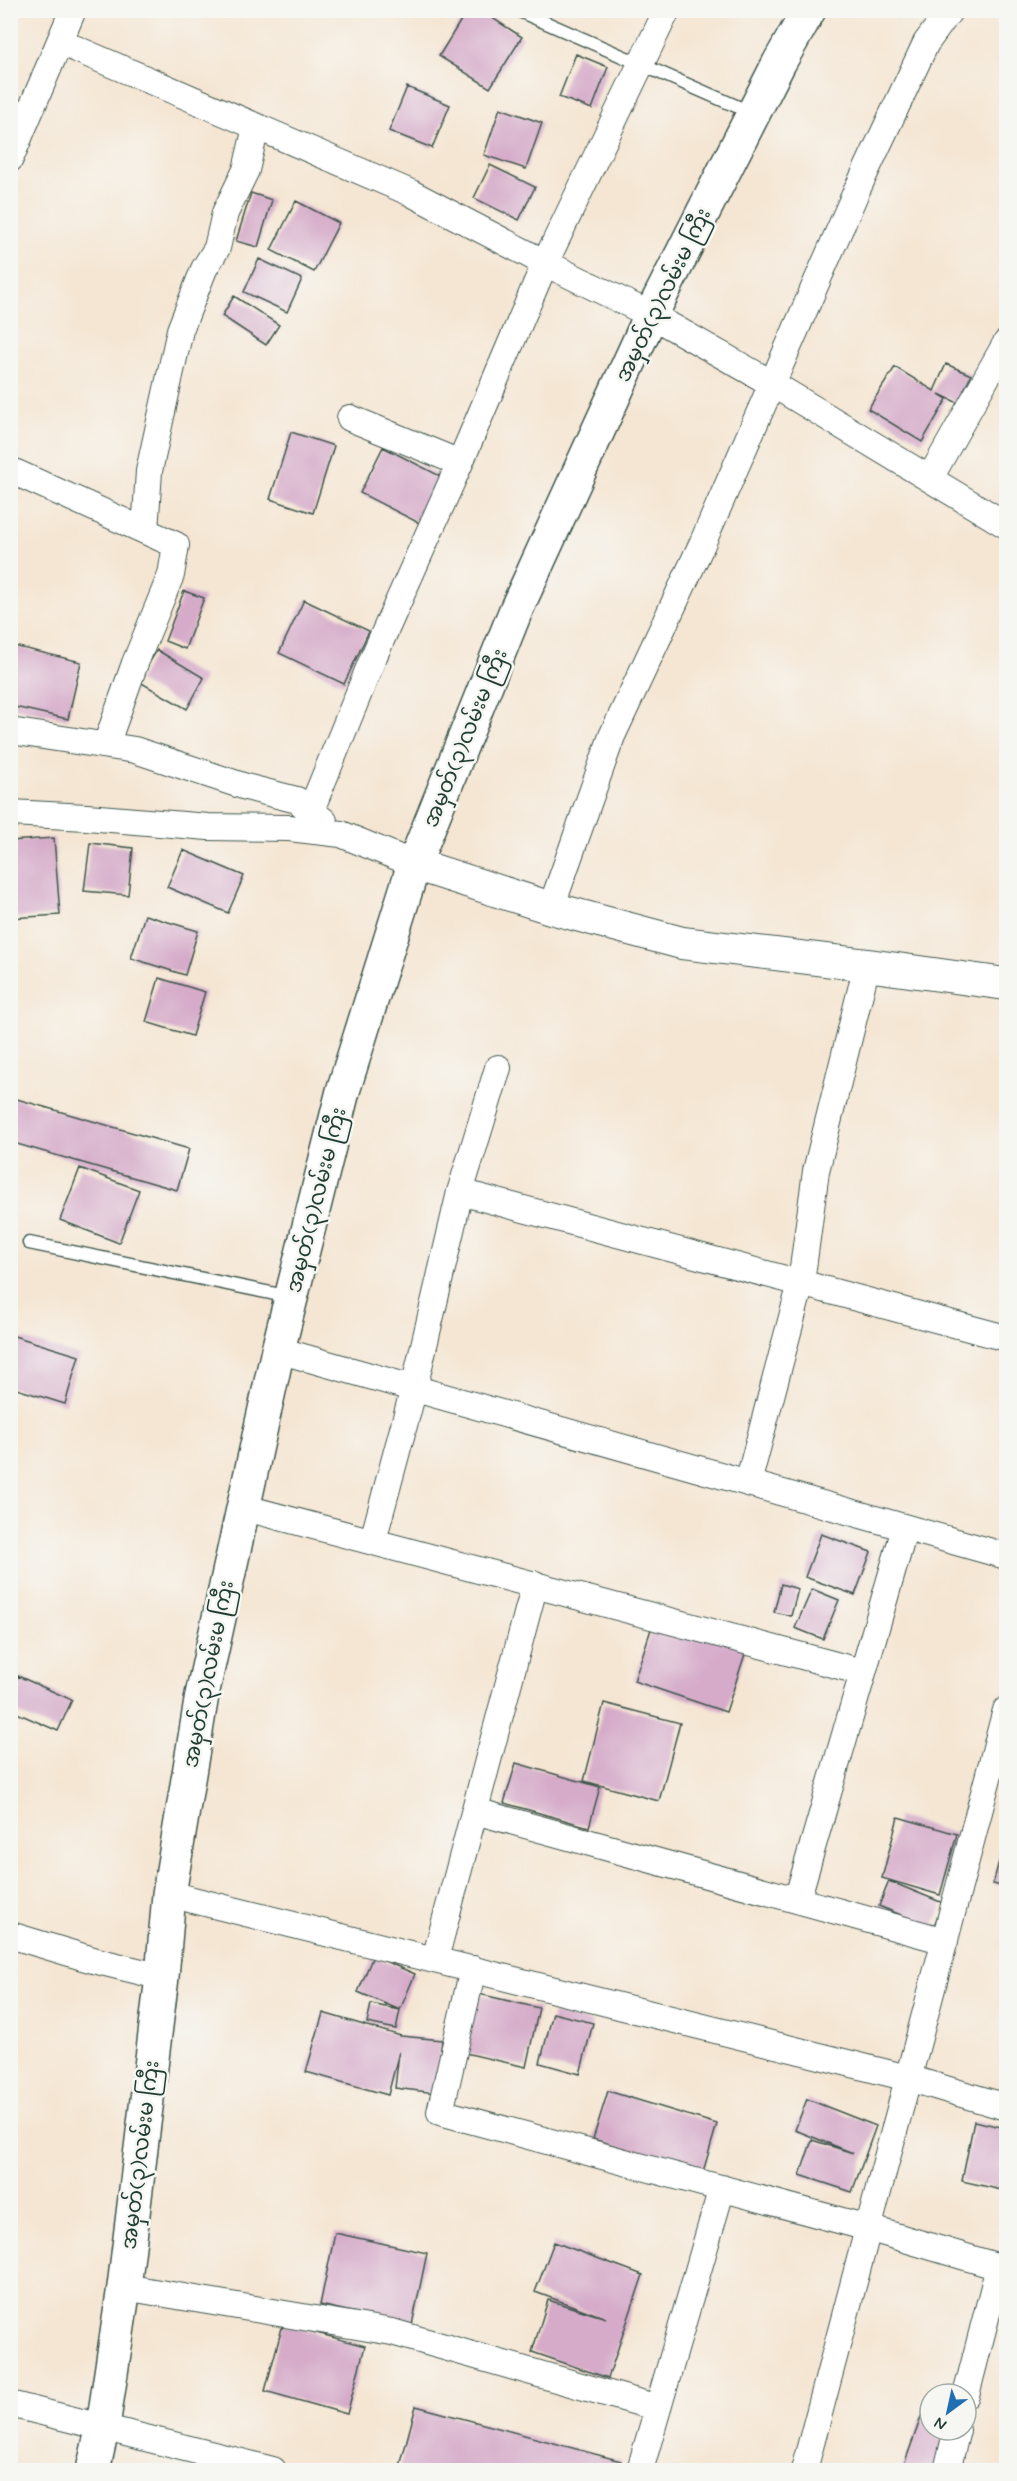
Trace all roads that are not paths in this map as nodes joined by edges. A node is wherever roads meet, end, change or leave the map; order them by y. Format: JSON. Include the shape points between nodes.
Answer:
{"nodes":[{"id":1,"x":73,"y":10,"type":"edge"},
{"id":2,"x":517,"y":10,"type":"edge"},
{"id":3,"x":667,"y":10,"type":"edge"},
{"id":4,"x":809,"y":10,"type":"edge"},
{"id":5,"x":950,"y":10,"type":"edge"},
{"id":6,"x":60,"y":42,"type":"junction"},
{"id":7,"x":642,"y":64,"type":"junction"},
{"id":8,"x":753,"y":114,"type":"junction"},
{"id":9,"x":256,"y":127,"type":"junction"},
{"id":10,"x":10,"y":159,"type":"edge"},
{"id":11,"x":545,"y":263,"type":"junction"},
{"id":12,"x":651,"y":315,"type":"junction"},
{"id":13,"x":1006,"y":343,"type":"edge"},
{"id":14,"x":771,"y":383,"type":"junction"},
{"id":15,"x":350,"y":418,"type":"dead end"},
{"id":16,"x":460,"y":463,"type":"junction"},
{"id":17,"x":10,"y":470,"type":"edge"},
{"id":18,"x":930,"y":478,"type":"junction"},
{"id":19,"x":1006,"y":525,"type":"edge"},
{"id":20,"x":145,"y":531,"type":"junction"},
{"id":21,"x":10,"y":731,"type":"edge"},
{"id":22,"x":106,"y":745,"type":"junction"},
{"id":23,"x":311,"y":810,"type":"junction"},
{"id":24,"x":10,"y":813,"type":"edge"},
{"id":25,"x":341,"y":834,"type":"junction"},
{"id":26,"x":414,"y":864,"type":"junction"},
{"id":27,"x":551,"y":908,"type":"junction"},
{"id":28,"x":867,"y":964,"type":"junction"},
{"id":29,"x":1005,"y":981,"type":"edge"},
{"id":30,"x":498,"y":1068,"type":"dead end"},
{"id":31,"x":460,"y":1192,"type":"junction"},
{"id":32,"x":29,"y":1243,"type":"dead end"},
{"id":33,"x":801,"y":1283,"type":"junction"},
{"id":34,"x":291,"y":1297,"type":"junction"},
{"id":35,"x":1006,"y":1338,"type":"edge"},
{"id":36,"x":278,"y":1350,"type":"junction"},
{"id":37,"x":414,"y":1388,"type":"junction"},
{"id":38,"x":748,"y":1483,"type":"junction"},
{"id":39,"x":242,"y":1506,"type":"junction"},
{"id":40,"x":905,"y":1528,"type":"junction"},
{"id":41,"x":373,"y":1540,"type":"junction"},
{"id":42,"x":1006,"y":1556,"type":"edge"},
{"id":43,"x":536,"y":1584,"type":"junction"},
{"id":44,"x":862,"y":1672,"type":"junction"},
{"id":45,"x":1006,"y":1710,"type":"edge"},
{"id":46,"x":475,"y":1811,"type":"junction"},
{"id":47,"x":169,"y":1894,"type":"junction"},
{"id":48,"x":797,"y":1900,"type":"junction"},
{"id":49,"x":10,"y":1935,"type":"edge"},
{"id":50,"x":945,"y":1941,"type":"junction"},
{"id":51,"x":435,"y":1959,"type":"junction"},
{"id":52,"x":473,"y":1969,"type":"junction"},
{"id":53,"x":162,"y":1977,"type":"junction"},
{"id":54,"x":908,"y":2078,"type":"junction"},
{"id":55,"x":1006,"y":2108,"type":"edge"},
{"id":56,"x":722,"y":2188,"type":"junction"},
{"id":57,"x":868,"y":2228,"type":"junction"},
{"id":58,"x":1003,"y":2268,"type":"edge"},
{"id":59,"x":124,"y":2287,"type":"junction"},
{"id":60,"x":970,"y":2382,"type":"edge"},
{"id":61,"x":10,"y":2404,"type":"edge"},
{"id":62,"x":658,"y":2408,"type":"junction"},
{"id":63,"x":103,"y":2426,"type":"junction"},
{"id":64,"x":954,"y":2442,"type":"edge"},
{"id":65,"x":93,"y":2470,"type":"edge"},
{"id":66,"x":273,"y":2470,"type":"edge"},
{"id":67,"x":640,"y":2470,"type":"edge"},
{"id":68,"x":804,"y":2470,"type":"edge"},
{"id":69,"x":946,"y":2470,"type":"edge"}],
"edges":[{"from":1,"to":6,"type":"street"},
{"from":2,"to":7,"type":"lane"},
{"from":3,"to":7,"type":"street"},
{"from":4,"to":8,"type":"main road","name":"အမှတ်(၃)လမ်းမ ကြီး"},
{"from":5,"to":14,"type":"street","via":[[926,43]]},
{"from":6,"to":9,"type":"street"},
{"from":6,"to":10,"type":"street"},
{"from":7,"to":8,"type":"lane"},
{"from":7,"to":11,"type":"street"},
{"from":8,"to":12,"type":"main road","name":"အမှတ်(၃)လမ်းမ ကြီး"},
{"from":9,"to":11,"type":"street","via":[[411,193]]},
{"from":9,"to":20,"type":"street","via":[[246,170],[225,213],[216,248],[180,330],[150,471]]},
{"from":11,"to":12,"type":"street"},
{"from":11,"to":16,"type":"street"},
{"from":12,"to":14,"type":"street"},
{"from":12,"to":26,"type":"main road","name":"အမှတ်(၃)လမ်းမ ကြီး","via":[[516,610]]},
{"from":13,"to":18,"type":"street"},
{"from":14,"to":18,"type":"street"},
{"from":14,"to":27,"type":"street","via":[[702,544],[612,736]]},
{"from":15,"to":16,"type":"street"},
{"from":16,"to":23,"type":"street"},
{"from":17,"to":20,"type":"street"},
{"from":18,"to":19,"type":"street"},
{"from":20,"to":22,"type":"street","via":[[176,545],[171,575]]},
{"from":21,"to":22,"type":"street"},
{"from":22,"to":23,"type":"street","via":[[135,750],[297,800]]},
{"from":23,"to":25,"type":"street"},
{"from":24,"to":25,"type":"street"},
{"from":25,"to":26,"type":"street"},
{"from":26,"to":27,"type":"street"},
{"from":26,"to":34,"type":"main road","name":"အမှတ်(၃)လမ်းမ ကြီး","via":[[343,1091]]},
{"from":27,"to":28,"type":"street","via":[[682,943]]},
{"from":28,"to":29,"type":"street"},
{"from":28,"to":33,"type":"street","via":[[816,1172]]},
{"from":30,"to":31,"type":"street"},
{"from":31,"to":33,"type":"street"},
{"from":31,"to":37,"type":"street"},
{"from":32,"to":34,"type":"lane"},
{"from":33,"to":35,"type":"street"},
{"from":33,"to":38,"type":"street"},
{"from":34,"to":36,"type":"main road","name":"အမှတ်(၃)လမ်းမ ကြီး"},
{"from":36,"to":37,"type":"street"},
{"from":36,"to":39,"type":"main road","name":"အမှတ်(၃)လမ်းမ ကြီး"},
{"from":37,"to":38,"type":"street"},
{"from":37,"to":41,"type":"street"},
{"from":38,"to":40,"type":"street"},
{"from":39,"to":41,"type":"street"},
{"from":39,"to":47,"type":"main road","name":"အမှတ်(၃)လမ်းမ ကြီး","via":[[202,1695]]},
{"from":40,"to":42,"type":"street"},
{"from":40,"to":44,"type":"street"},
{"from":41,"to":43,"type":"street"},
{"from":43,"to":44,"type":"street"},
{"from":43,"to":46,"type":"street"},
{"from":44,"to":48,"type":"street"},
{"from":45,"to":50,"type":"street"},
{"from":46,"to":48,"type":"street"},
{"from":46,"to":51,"type":"street"},
{"from":47,"to":51,"type":"street"},
{"from":47,"to":53,"type":"main road","name":"အမှတ်(၃)လမ်းမ ကြီး"},
{"from":48,"to":50,"type":"street"},
{"from":49,"to":53,"type":"street"},
{"from":50,"to":54,"type":"street"},
{"from":51,"to":52,"type":"street"},
{"from":52,"to":54,"type":"street"},
{"from":52,"to":56,"type":"street","via":[[440,2112]]},
{"from":53,"to":59,"type":"main road","name":"အမှတ်(၃)လမ်းမ ကြီး"},
{"from":54,"to":55,"type":"street"},
{"from":54,"to":57,"type":"street"},
{"from":56,"to":57,"type":"street"},
{"from":56,"to":62,"type":"street"},
{"from":57,"to":58,"type":"street"},
{"from":57,"to":68,"type":"street"},
{"from":58,"to":60,"type":"street"},
{"from":59,"to":62,"type":"street","via":[[392,2332]]},
{"from":59,"to":63,"type":"main road","name":"အမှတ်(၃)လမ်းမ ကြီး"},
{"from":61,"to":63,"type":"street"},
{"from":62,"to":67,"type":"street"},
{"from":63,"to":65,"type":"main road","name":"အမှတ်(၃)လမ်းမ ကြီး"},
{"from":63,"to":66,"type":"street"},
{"from":64,"to":69,"type":"street"}]}
